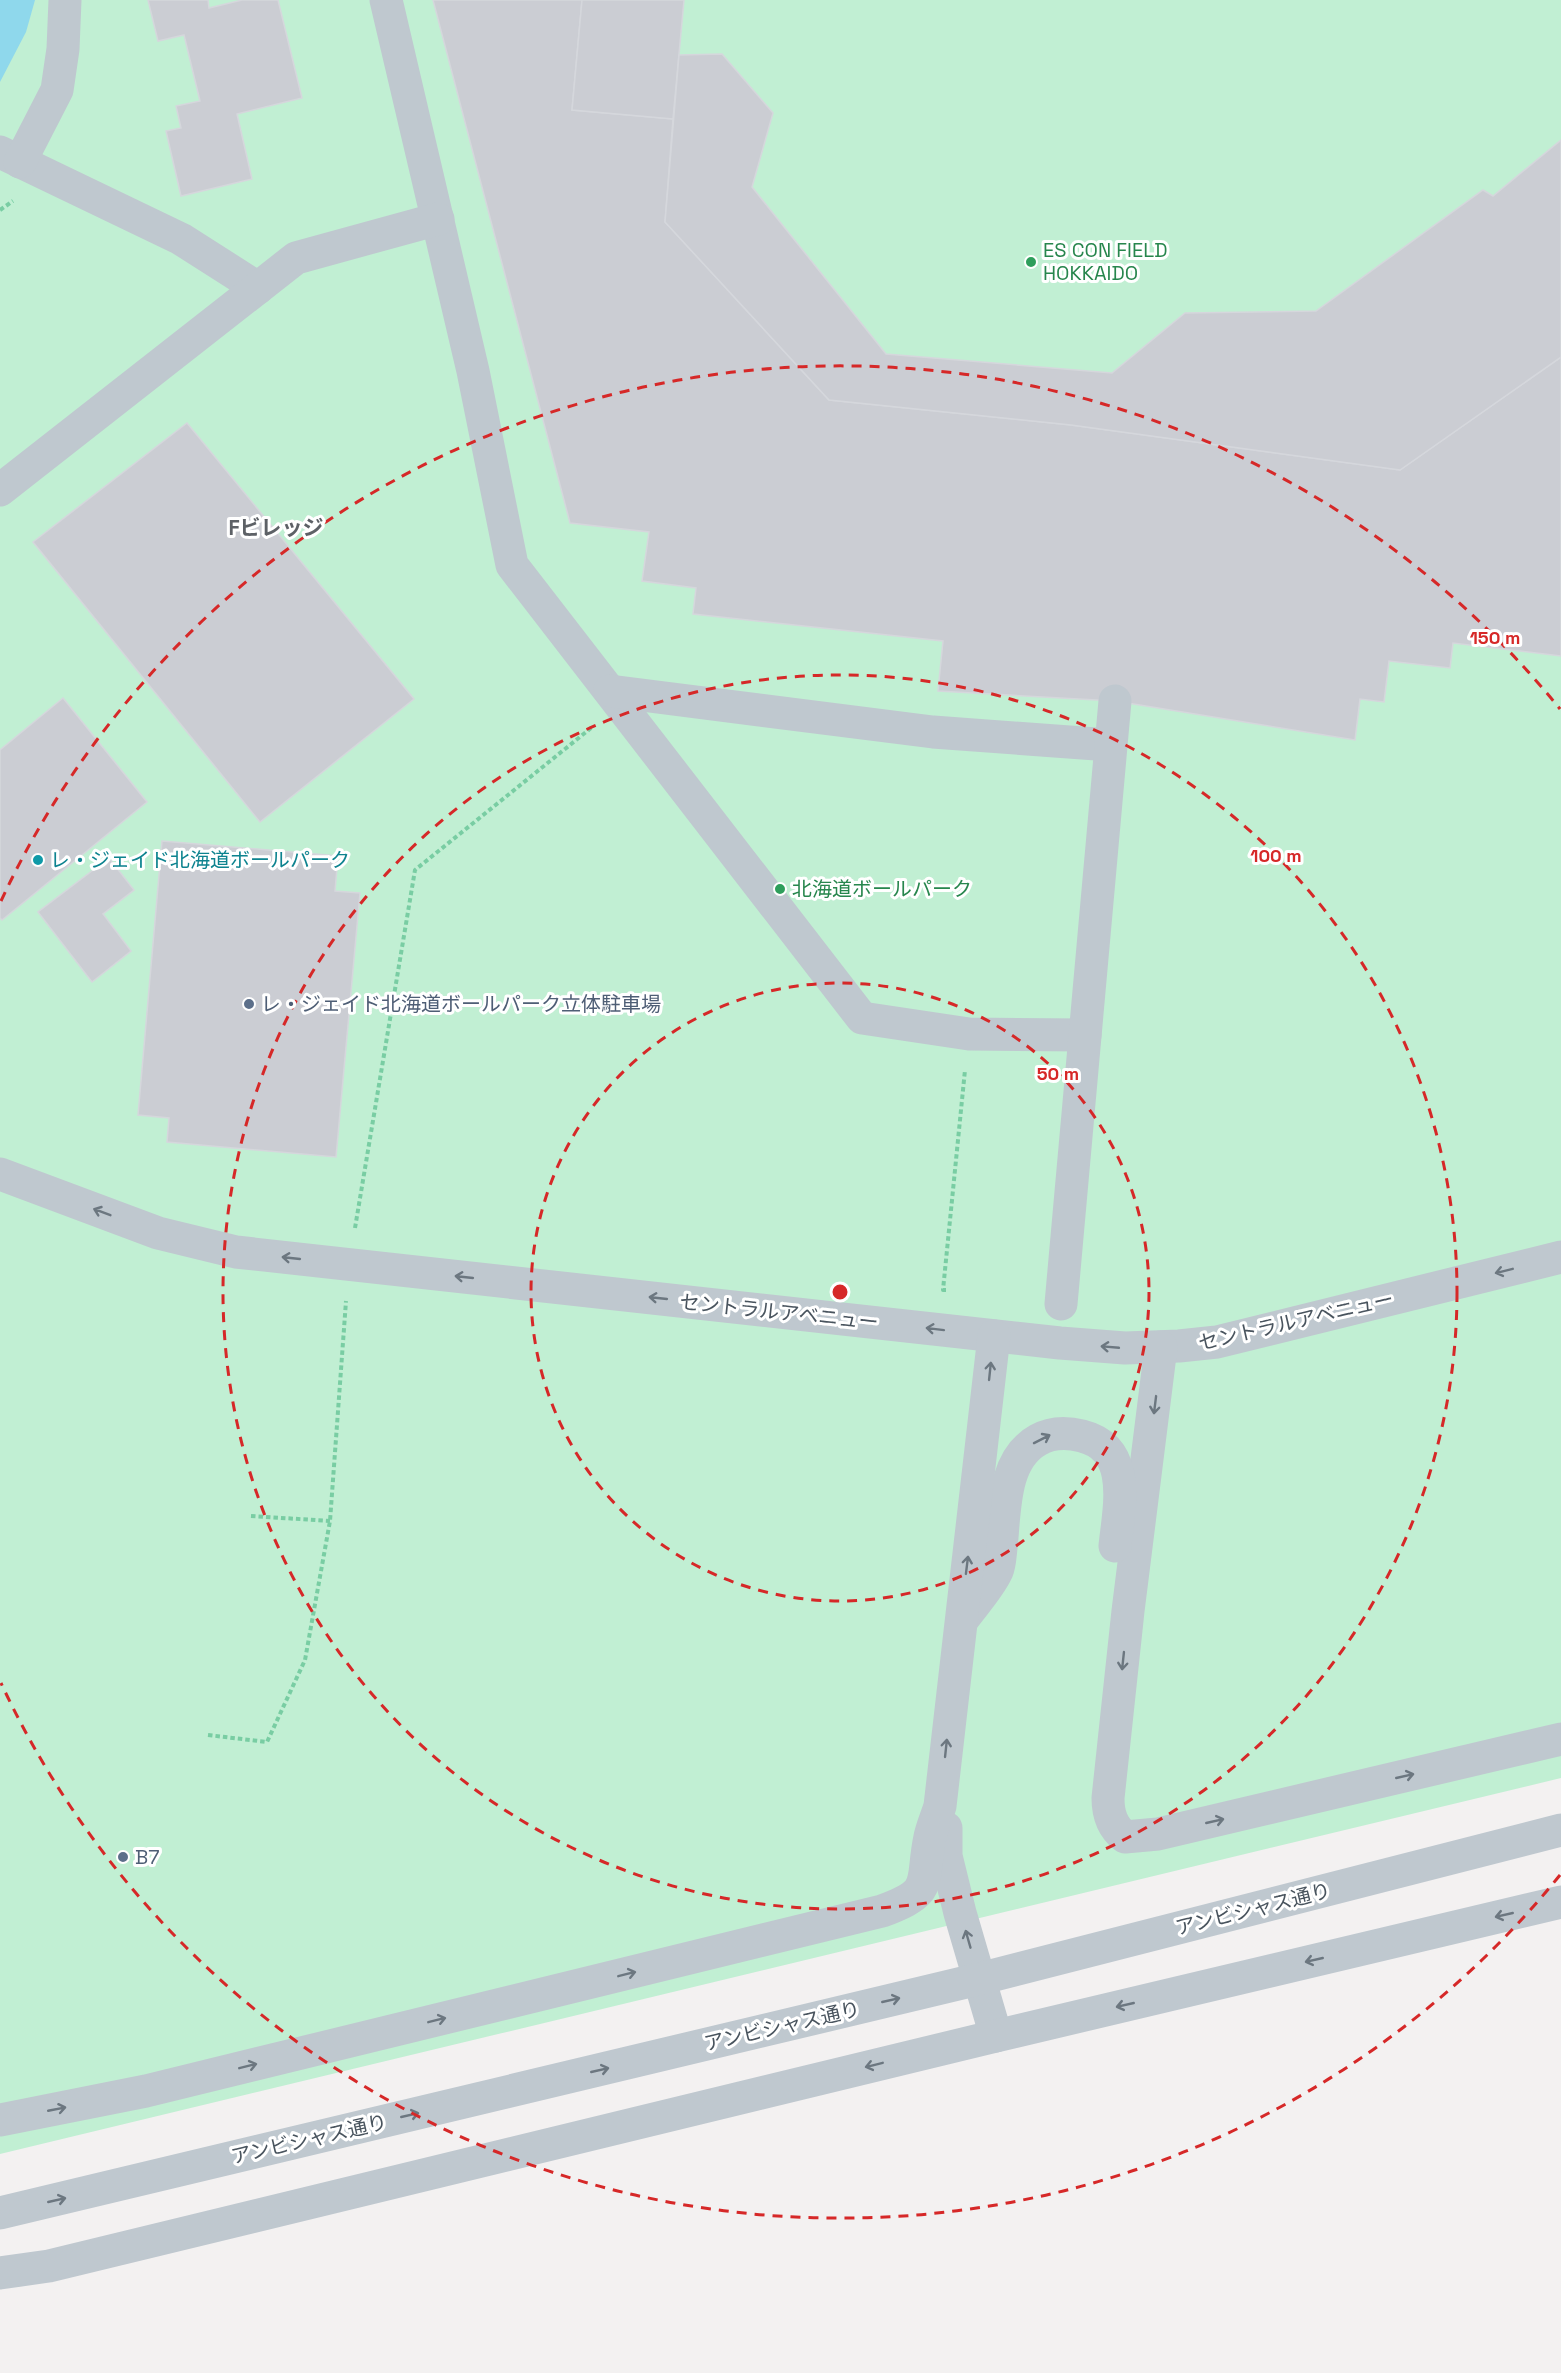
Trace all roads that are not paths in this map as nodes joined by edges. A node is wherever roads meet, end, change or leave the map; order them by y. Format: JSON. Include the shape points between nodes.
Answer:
{"nodes":[{"id":1,"x":65,"y":0,"type":"edge"},
{"id":2,"x":386,"y":0,"type":"edge"},
{"id":3,"x":10,"y":157,"type":"edge"},
{"id":4,"x":438,"y":219,"type":"junction"},
{"id":5,"x":258,"y":288,"type":"junction"},
{"id":6,"x":0,"y":490,"type":"edge"},
{"id":7,"x":615,"y":698,"type":"junction"},
{"id":8,"x":1114,"y":701,"type":"dead end"},
{"id":9,"x":1110,"y":745,"type":"junction"},
{"id":10,"x":1085,"y":1035,"type":"junction"},
{"id":11,"x":0,"y":1174,"type":"edge"},
{"id":12,"x":1561,"y":1257,"type":"edge"},
{"id":13,"x":1061,"y":1304,"type":"dead end"},
{"id":14,"x":993,"y":1336,"type":"junction"},
{"id":15,"x":1161,"y":1347,"type":"junction"},
{"id":16,"x":1128,"y":1611,"type":"junction"},
{"id":17,"x":960,"y":1623,"type":"junction"},
{"id":18,"x":1561,"y":1739,"type":"edge"},
{"id":19,"x":940,"y":1806,"type":"junction"},
{"id":20,"x":1561,"y":1830,"type":"edge"},
{"id":21,"x":1561,"y":1902,"type":"edge"},
{"id":22,"x":979,"y":1979,"type":"junction"},
{"id":23,"x":996,"y":2036,"type":"junction"},
{"id":24,"x":0,"y":2120,"type":"edge"},
{"id":25,"x":0,"y":2213,"type":"edge"},
{"id":26,"x":0,"y":2273,"type":"edge"}],
"edges":[{"from":1,"to":3,"type":"street","via":[[57,90]]},
{"from":2,"to":4,"type":"street"},
{"from":3,"to":5,"type":"street","via":[[182,239]]},
{"from":4,"to":5,"type":"street","via":[[296,258]]},
{"from":4,"to":7,"type":"street","via":[[512,565]]},
{"from":5,"to":6,"type":"street"},
{"from":7,"to":9,"type":"street","via":[[933,732]]},
{"from":7,"to":10,"type":"street","via":[[862,1018],[969,1034]]},
{"from":8,"to":9,"type":"street"},
{"from":9,"to":10,"type":"street"},
{"from":10,"to":13,"type":"street"},
{"from":14,"to":11,"type":"street","name":"セントラルアベニュー","one_way":true,"via":[[236,1252],[158,1233]]},
{"from":12,"to":15,"type":"street","name":"セントラルアベニュー","one_way":true,"via":[[1217,1342]]},
{"from":15,"to":14,"type":"street","name":"セントラルアベニュー","one_way":true,"via":[[1125,1348]]},
{"from":17,"to":14,"type":"street","one_way":true},
{"from":15,"to":16,"type":"street","one_way":true},
{"from":17,"to":16,"type":"street","one_way":true,"via":[[998,1569],[1014,1467],[1023,1452],[1053,1434],[1089,1438],[1116,1464],[1121,1483],[1113,1580]]},
{"from":16,"to":18,"type":"street","one_way":true,"via":[[1108,1810],[1117,1831],[1125,1837],[1158,1834]]},
{"from":19,"to":17,"type":"street","one_way":true},
{"from":22,"to":19,"type":"street","one_way":true,"via":[[946,1856],[946,1826]]},
{"from":24,"to":19,"type":"street","one_way":true,"via":[[146,2091],[882,1911],[904,1903],[919,1891],[926,1877],[930,1838]]},
{"from":20,"to":22,"type":"street","name":"アンビシャス通り"},
{"from":21,"to":23,"type":"street","one_way":true},
{"from":22,"to":23,"type":"street"},
{"from":25,"to":22,"type":"street","name":"アンビシャス通り","one_way":true},
{"from":23,"to":26,"type":"street","one_way":true,"via":[[61,2263]]}]}
